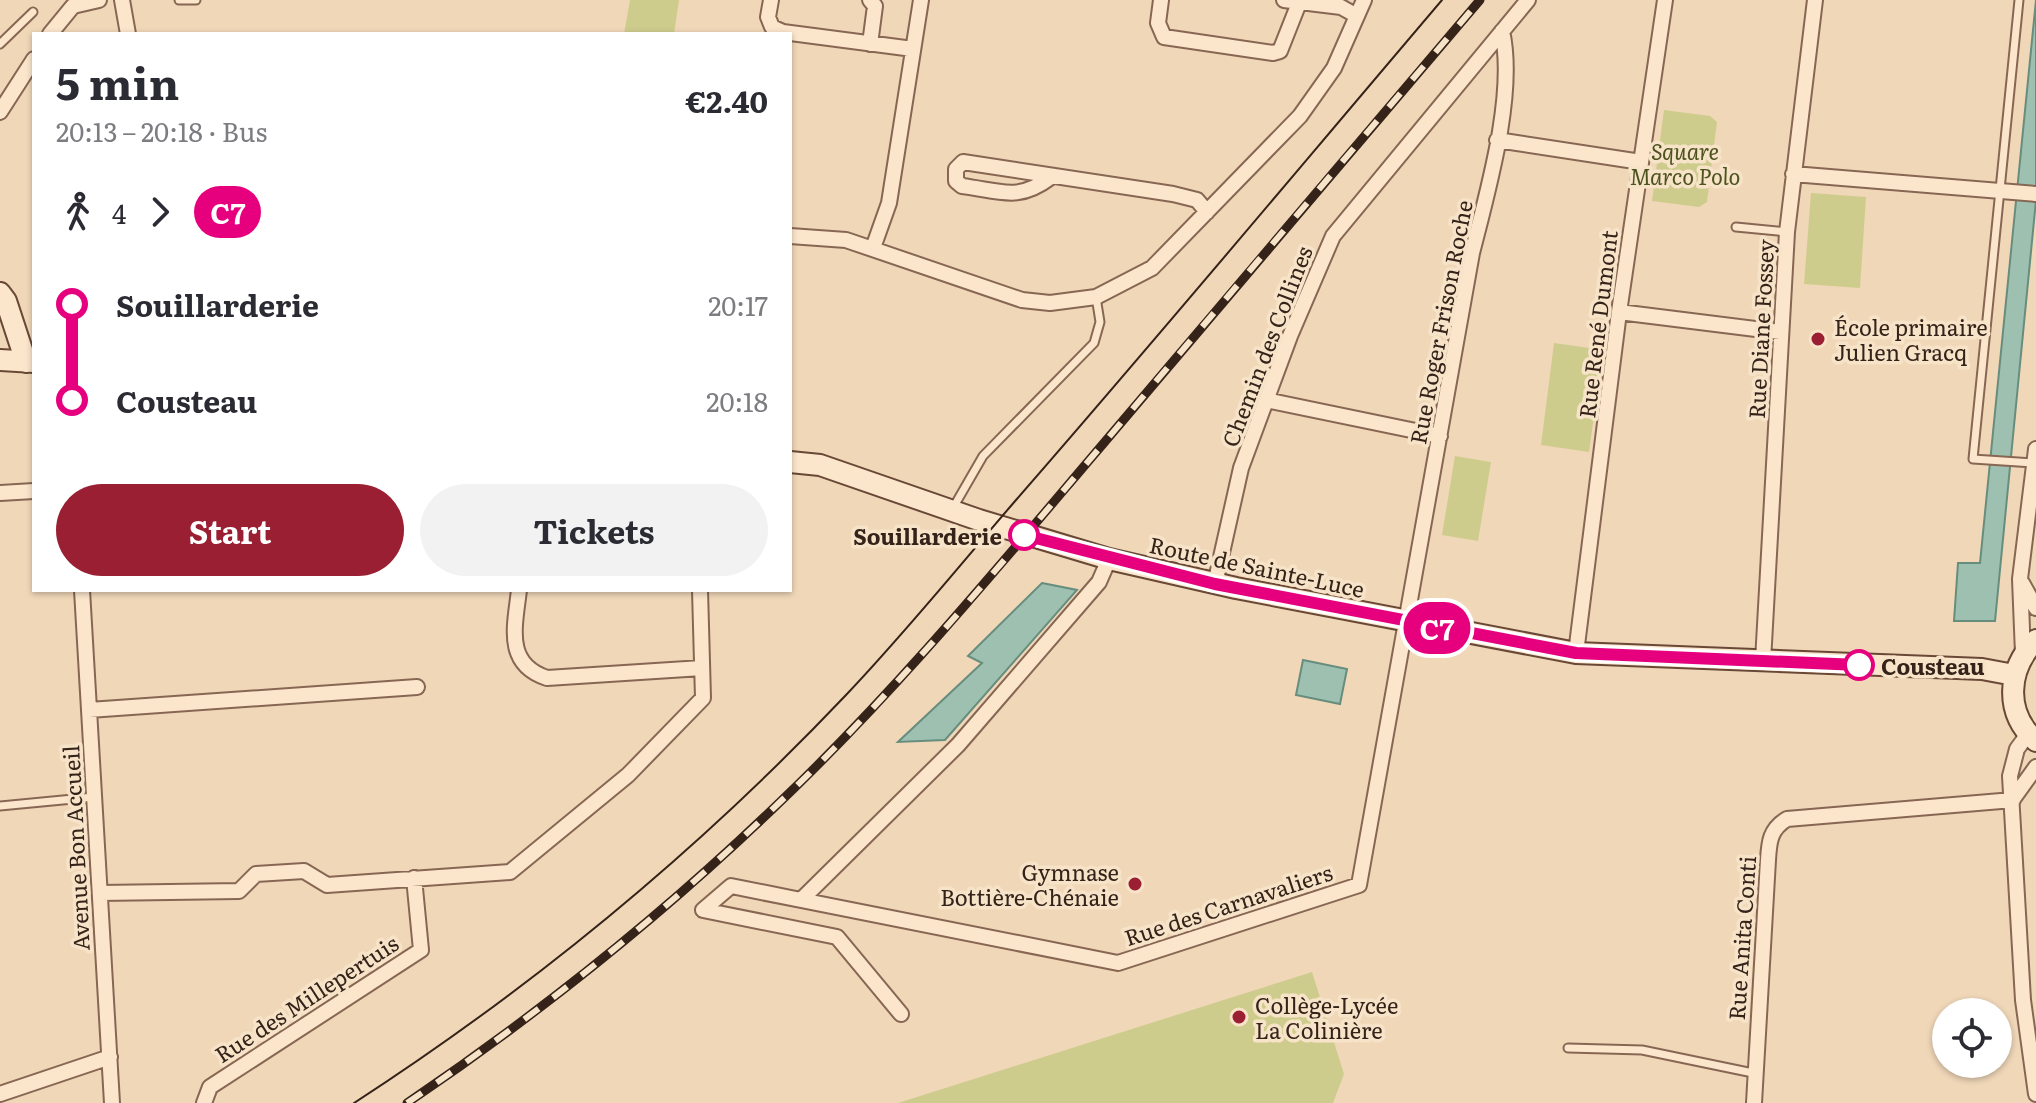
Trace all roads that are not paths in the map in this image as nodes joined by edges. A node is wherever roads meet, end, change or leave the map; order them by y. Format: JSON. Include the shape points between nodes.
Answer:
{"nodes":[{"id":1,"x":99,"y":0,"type":"edge"},
{"id":2,"x":122,"y":0,"type":"edge"},
{"id":3,"x":179,"y":0,"type":"edge"},
{"id":4,"x":196,"y":0,"type":"edge"},
{"id":5,"x":771,"y":0,"type":"edge"},
{"id":6,"x":870,"y":0,"type":"edge"},
{"id":7,"x":921,"y":0,"type":"edge"},
{"id":8,"x":1161,"y":0,"type":"edge"},
{"id":9,"x":1364,"y":0,"type":"edge"},
{"id":10,"x":1528,"y":0,"type":"edge"},
{"id":11,"x":1665,"y":0,"type":"edge"},
{"id":12,"x":1815,"y":0,"type":"edge"},
{"id":13,"x":2019,"y":0,"type":"edge"},
{"id":14,"x":1291,"y":1,"type":"edge"},
{"id":15,"x":72,"y":3,"type":"edge"},
{"id":16,"x":33,"y":12,"type":"dead end"},
{"id":17,"x":1357,"y":16,"type":"junction"},
{"id":18,"x":1502,"y":31,"type":"junction"},
{"id":19,"x":51,"y":32,"type":"edge"},
{"id":20,"x":128,"y":32,"type":"edge"},
{"id":21,"x":783,"y":32,"type":"edge"},
{"id":22,"x":792,"y":33,"type":"edge"},
{"id":23,"x":0,"y":44,"type":"edge"},
{"id":24,"x":870,"y":44,"type":"junction"},
{"id":25,"x":913,"y":49,"type":"junction"},
{"id":26,"x":32,"y":62,"type":"edge"},
{"id":27,"x":0,"y":112,"type":"edge"},
{"id":28,"x":1497,"y":140,"type":"junction"},
{"id":29,"x":1641,"y":162,"type":"junction"},
{"id":30,"x":1793,"y":174,"type":"junction"},
{"id":31,"x":1051,"y":177,"type":"junction"},
{"id":32,"x":1997,"y":191,"type":"junction"},
{"id":33,"x":2036,"y":194,"type":"edge"},
{"id":34,"x":1207,"y":212,"type":"junction"},
{"id":35,"x":1736,"y":227,"type":"dead end"},
{"id":36,"x":1787,"y":232,"type":"junction"},
{"id":37,"x":792,"y":236,"type":"edge"},
{"id":38,"x":873,"y":248,"type":"junction"},
{"id":39,"x":0,"y":293,"type":"edge"},
{"id":40,"x":1096,"y":297,"type":"junction"},
{"id":41,"x":1619,"y":312,"type":"junction"},
{"id":42,"x":1780,"y":332,"type":"junction"},
{"id":43,"x":0,"y":360,"type":"edge"},
{"id":44,"x":30,"y":362,"type":"edge"},
{"id":45,"x":1266,"y":400,"type":"junction"},
{"id":46,"x":1440,"y":436,"type":"junction"},
{"id":47,"x":2036,"y":449,"type":"edge"},
{"id":48,"x":792,"y":462,"type":"edge"},
{"id":49,"x":2035,"y":463,"type":"edge"},
{"id":50,"x":32,"y":491,"type":"edge"},
{"id":51,"x":0,"y":493,"type":"edge"},
{"id":52,"x":952,"y":510,"type":"junction"},
{"id":53,"x":1109,"y":559,"type":"junction"},
{"id":54,"x":2020,"y":579,"type":"junction"},
{"id":55,"x":1215,"y":584,"type":"junction"},
{"id":56,"x":82,"y":592,"type":"edge"},
{"id":57,"x":519,"y":592,"type":"edge"},
{"id":58,"x":700,"y":592,"type":"edge"},
{"id":59,"x":2036,"y":608,"type":"edge"},
{"id":60,"x":1407,"y":622,"type":"junction"},
{"id":61,"x":2029,"y":647,"type":"edge"},
{"id":62,"x":1576,"y":653,"type":"junction"},
{"id":63,"x":1763,"y":661,"type":"junction"},
{"id":64,"x":702,"y":668,"type":"junction"},
{"id":65,"x":2014,"y":675,"type":"junction"},
{"id":66,"x":417,"y":687,"type":"dead end"},
{"id":67,"x":89,"y":710,"type":"junction"},
{"id":68,"x":2032,"y":737,"type":"edge"},
{"id":69,"x":2036,"y":767,"type":"edge"},
{"id":70,"x":94,"y":797,"type":"junction"},
{"id":71,"x":2013,"y":800,"type":"junction"},
{"id":72,"x":0,"y":806,"type":"edge"},
{"id":73,"x":414,"y":878,"type":"junction"},
{"id":74,"x":100,"y":893,"type":"junction"},
{"id":75,"x":801,"y":900,"type":"junction"},
{"id":76,"x":901,"y":1014,"type":"dead end"},
{"id":77,"x":1568,"y":1048,"type":"dead end"},
{"id":78,"x":110,"y":1057,"type":"junction"},
{"id":79,"x":1753,"y":1073,"type":"junction"},
{"id":80,"x":0,"y":1094,"type":"edge"},
{"id":81,"x":2036,"y":1094,"type":"edge"},
{"id":82,"x":112,"y":1103,"type":"edge"},
{"id":83,"x":204,"y":1103,"type":"edge"},
{"id":84,"x":1754,"y":1103,"type":"edge"}],
"edges":[{"from":1,"to":15,"type":"street"},
{"from":2,"to":20,"type":"street"},
{"from":3,"to":4,"type":"lane"},
{"from":5,"to":21,"type":"street","via":[[768,17],[772,27]]},
{"from":6,"to":24,"type":"street","via":[[875,6]]},
{"from":7,"to":25,"type":"street"},
{"from":8,"to":14,"type":"street","via":[[1158,23],[1164,37],[1273,53],[1280,51]]},
{"from":9,"to":17,"type":"street"},
{"from":10,"to":18,"type":"street","name":"Chemin des Collines"},
{"from":11,"to":29,"type":"street","name":"Rue René Dumont"},
{"from":12,"to":30,"type":"street","name":"Rue Diane Fossey"},
{"from":13,"to":32,"type":"lane"},
{"from":14,"to":17,"type":"street","via":[[1341,7]]},
{"from":15,"to":19,"type":"street"},
{"from":16,"to":23,"type":"lane"},
{"from":17,"to":34,"type":"street","via":[[1334,68],[1300,116]]},
{"from":18,"to":28,"type":"street","name":"Rue Roger Frison Roche","via":[[1508,62]]},
{"from":18,"to":45,"type":"street","name":"Chemin des Collines","via":[[1333,236]]},
{"from":22,"to":24,"type":"street"},
{"from":24,"to":25,"type":"street"},
{"from":25,"to":38,"type":"street","via":[[889,203]]},
{"from":26,"to":27,"type":"street"},
{"from":28,"to":29,"type":"street"},
{"from":28,"to":46,"type":"street","name":"Rue Roger Frison Roche"},
{"from":29,"to":41,"type":"street","name":"Rue René Dumont"},
{"from":30,"to":32,"type":"street"},
{"from":30,"to":36,"type":"street","name":"Rue Diane Fossey"},
{"from":31,"to":31,"type":"street","via":[[963,162],[956,169],[962,186],[1020,194]]},
{"from":31,"to":34,"type":"street","via":[[1173,194],[1197,200]]},
{"from":32,"to":33,"type":"street"},
{"from":32,"to":49,"type":"lane","via":[[1973,459]]},
{"from":34,"to":40,"type":"street","via":[[1152,268]]},
{"from":35,"to":36,"type":"lane"},
{"from":36,"to":42,"type":"street","name":"Rue Diane Fossey"},
{"from":37,"to":38,"type":"street","via":[[846,240]]},
{"from":38,"to":40,"type":"street","via":[[1022,300],[1050,303]]},
{"from":39,"to":44,"type":"street"},
{"from":40,"to":52,"type":"lane","via":[[1100,322],[1094,343],[983,456]]},
{"from":41,"to":42,"type":"street"},
{"from":41,"to":62,"type":"street","name":"Rue René Dumont"},
{"from":42,"to":63,"type":"street","name":"Rue Diane Fossey"},
{"from":43,"to":44,"type":"street"},
{"from":45,"to":46,"type":"street"},
{"from":45,"to":55,"type":"street","name":"Chemin des Collines","via":[[1241,468]]},
{"from":46,"to":60,"type":"street","name":"Rue Roger Frison Roche"},
{"from":47,"to":49,"type":"street"},
{"from":48,"to":52,"type":"street","name":"Route de Sainte-Luce","via":[[820,465]]},
{"from":49,"to":54,"type":"street"},
{"from":50,"to":51,"type":"street"},
{"from":52,"to":53,"type":"street","name":"Route de Sainte-Luce"},
{"from":53,"to":55,"type":"street","name":"Route de Sainte-Luce"},
{"from":53,"to":75,"type":"street","via":[[1099,582],[958,745]]},
{"from":54,"to":59,"type":"street"},
{"from":54,"to":61,"type":"street"},
{"from":55,"to":60,"type":"street","name":"Route de Sainte-Luce"},
{"from":56,"to":67,"type":"street","name":"Avenue Bon Accueil"},
{"from":57,"to":64,"type":"street","via":[[514,640],[530,672],[547,678]]},
{"from":58,"to":64,"type":"street"},
{"from":60,"to":62,"type":"street","name":"Route de Sainte-Luce"},
{"from":60,"to":75,"type":"street","name":"Rue des Carnavaliers","via":[[1359,885],[1118,963]]},
{"from":61,"to":65,"type":"street"},
{"from":62,"to":63,"type":"street","name":"Route de Sainte-Luce"},
{"from":63,"to":65,"type":"street","name":"Route de Sainte-Luce","via":[[1982,669]]},
{"from":64,"to":73,"type":"street","via":[[703,698],[628,775],[510,872]]},
{"from":65,"to":68,"type":"street","via":[[2014,705]]},
{"from":66,"to":67,"type":"street"},
{"from":67,"to":70,"type":"street","name":"Avenue Bon Accueil"},
{"from":68,"to":71,"type":"street","via":[[2011,764]]},
{"from":69,"to":71,"type":"street"},
{"from":70,"to":72,"type":"lane"},
{"from":70,"to":74,"type":"street","name":"Avenue Bon Accueil"},
{"from":71,"to":79,"type":"street","name":"Rue Anita Conti","via":[[1787,819],[1776,825],[1769,849]]},
{"from":71,"to":81,"type":"street","via":[[2023,1000]]},
{"from":73,"to":74,"type":"street","via":[[327,885],[304,871],[256,874],[239,891]]},
{"from":73,"to":83,"type":"street","name":"Rue des Millepertuis","via":[[421,950],[210,1087]]},
{"from":74,"to":78,"type":"street","name":"Avenue Bon Accueil"},
{"from":75,"to":76,"type":"street","name":"Rue des Carnavaliers","via":[[731,886],[703,910],[837,937]]},
{"from":77,"to":79,"type":"lane","via":[[1642,1050]]},
{"from":78,"to":80,"type":"street"},
{"from":78,"to":82,"type":"street","name":"Avenue Bon Accueil"},
{"from":79,"to":84,"type":"street","name":"Rue Anita Conti"}]}
